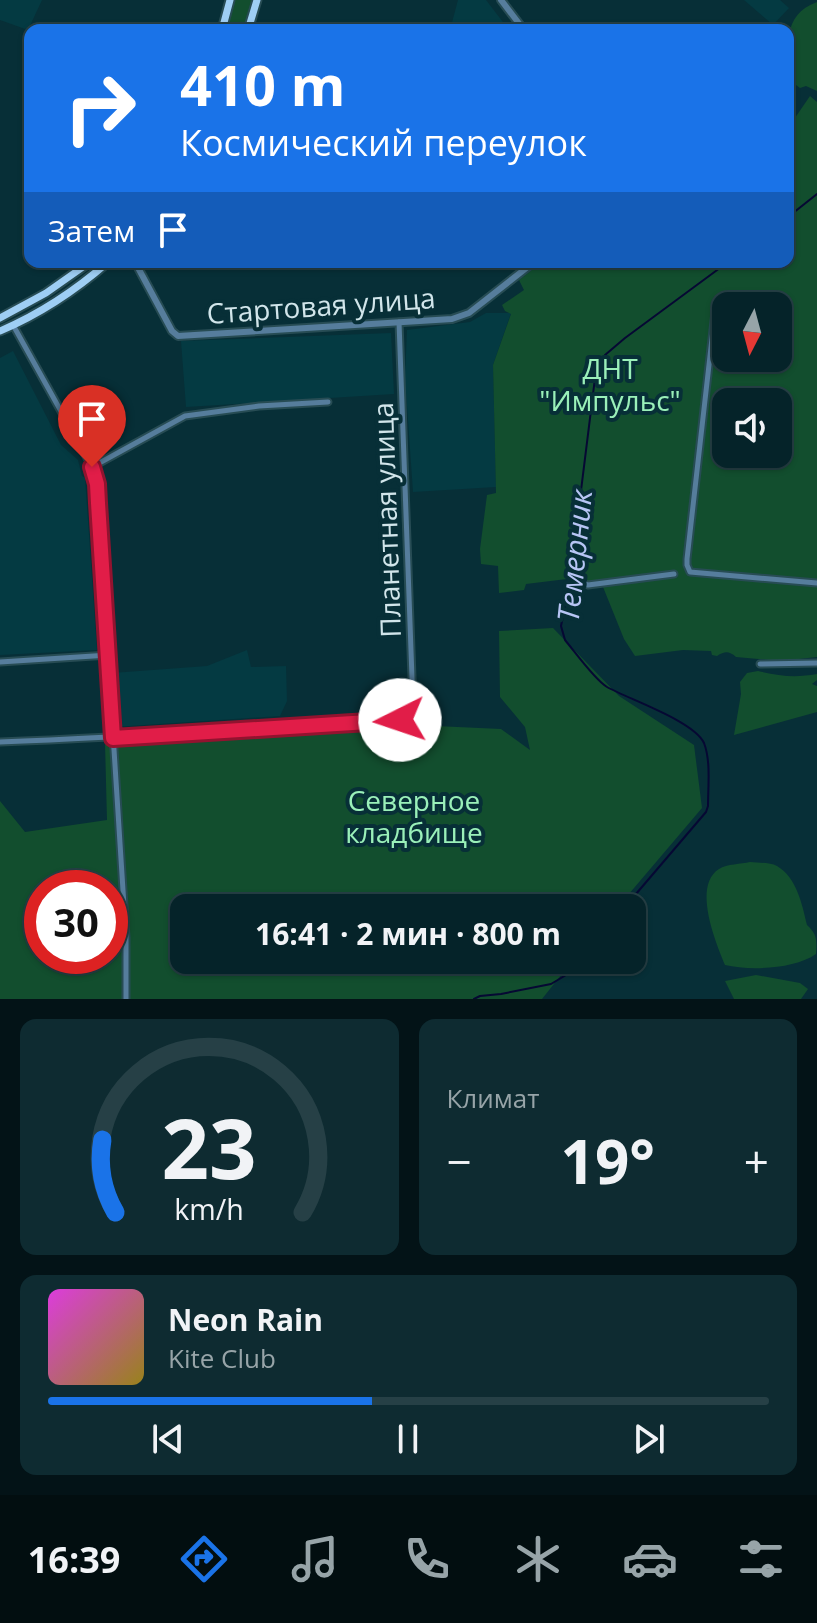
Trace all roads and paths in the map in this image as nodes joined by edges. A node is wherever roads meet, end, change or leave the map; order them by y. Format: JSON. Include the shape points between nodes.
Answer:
{"nodes":[{"id":1,"x":230,"y":0,"type":"edge"},
{"id":2,"x":257,"y":0,"type":"edge"},
{"id":3,"x":501,"y":0,"type":"edge"},
{"id":4,"x":224,"y":24,"type":"edge"},
{"id":5,"x":250,"y":24,"type":"edge"},
{"id":6,"x":519,"y":24,"type":"edge"},
{"id":7,"x":81,"y":268,"type":"edge"},
{"id":8,"x":100,"y":268,"type":"edge"},
{"id":9,"x":138,"y":268,"type":"edge"},
{"id":10,"x":526,"y":268,"type":"edge"},
{"id":11,"x":0,"y":318,"type":"edge"},
{"id":12,"x":399,"y":322,"type":"junction"},
{"id":13,"x":13,"y":325,"type":"junction"},
{"id":14,"x":0,"y":331,"type":"edge"},
{"id":15,"x":712,"y":338,"type":"edge"},
{"id":16,"x":328,"y":402,"type":"dead end"},
{"id":17,"x":92,"y":467,"type":"junction"},
{"id":18,"x":674,"y":574,"type":"dead end"},
{"id":19,"x":577,"y":578,"type":"dead end"},
{"id":20,"x":817,"y":583,"type":"edge"},
{"id":21,"x":109,"y":655,"type":"junction"},
{"id":22,"x":0,"y":662,"type":"edge"},
{"id":23,"x":817,"y":663,"type":"edge"},
{"id":24,"x":760,"y":664,"type":"dead end"},
{"id":25,"x":113,"y":738,"type":"junction"},
{"id":26,"x":0,"y":742,"type":"edge"},
{"id":27,"x":126,"y":999,"type":"edge"}],
"edges":[{"from":1,"to":4,"type":"main road"},
{"from":2,"to":5,"type":"main road"},
{"from":3,"to":6,"type":"street"},
{"from":7,"to":11,"type":"main road"},
{"from":8,"to":13,"type":"main road"},
{"from":9,"to":12,"type":"street","name":"Стартовая улица","via":[[178,336]]},
{"from":10,"to":12,"type":"street","name":"Стартовая улица","via":[[469,313]]},
{"from":12,"to":25,"type":"street","name":"Планетная улица","via":[[410,716]]},
{"from":13,"to":14,"type":"main road"},
{"from":13,"to":17,"type":"street"},
{"from":15,"to":20,"type":"street","via":[[687,559],[690,572]]},
{"from":16,"to":17,"type":"street","via":[[185,416]]},
{"from":17,"to":21,"type":"street"},
{"from":18,"to":19,"type":"street","via":[[588,585]]},
{"from":21,"to":22,"type":"street"},
{"from":21,"to":25,"type":"street"},
{"from":23,"to":24,"type":"street"},
{"from":25,"to":26,"type":"street"},
{"from":25,"to":27,"type":"street"}]}
